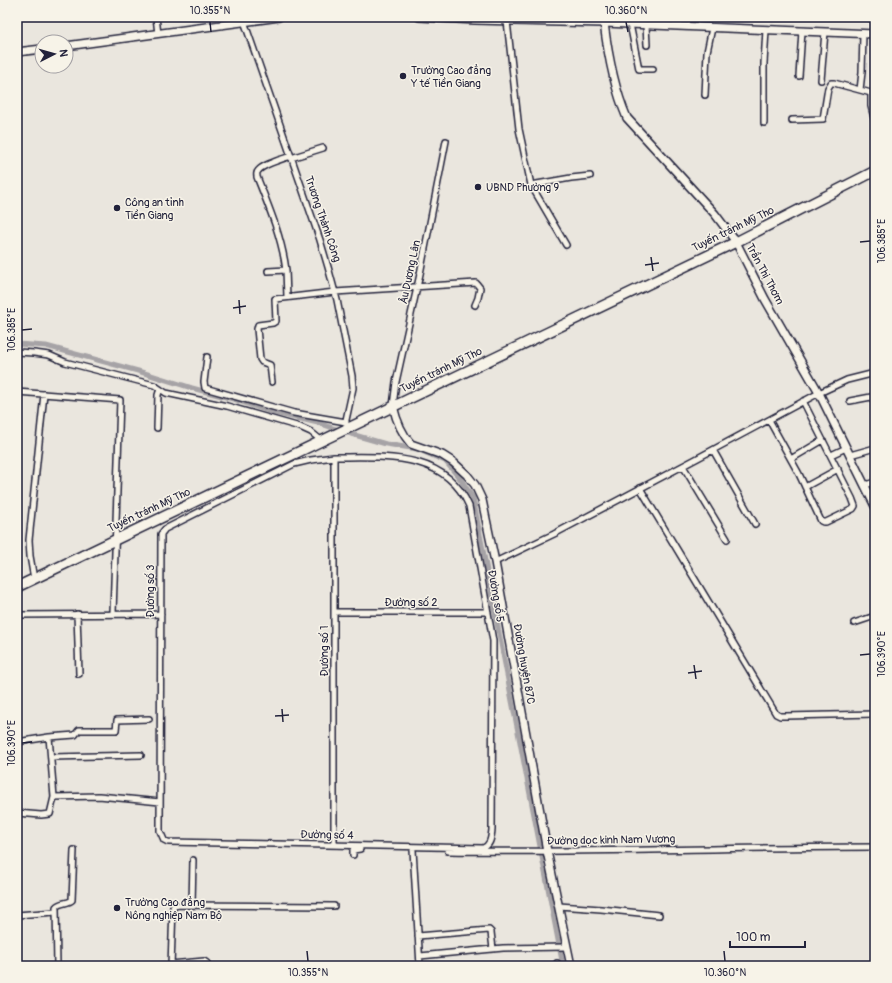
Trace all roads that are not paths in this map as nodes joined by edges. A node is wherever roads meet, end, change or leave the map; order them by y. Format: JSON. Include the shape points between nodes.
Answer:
{"nodes":[{"id":1,"x":156,"y":17,"type":"edge"},
{"id":2,"x":278,"y":17,"type":"edge"},
{"id":3,"x":420,"y":17,"type":"edge"},
{"id":4,"x":871,"y":17,"type":"edge"},
{"id":5,"x":875,"y":20,"type":"edge"},
{"id":6,"x":244,"y":21,"type":"junction"},
{"id":7,"x":507,"y":21,"type":"junction"},
{"id":8,"x":604,"y":23,"type":"junction"},
{"id":9,"x":630,"y":24,"type":"junction"},
{"id":10,"x":646,"y":25,"type":"junction"},
{"id":11,"x":712,"y":28,"type":"junction"},
{"id":12,"x":766,"y":30,"type":"junction"},
{"id":13,"x":802,"y":31,"type":"junction"},
{"id":14,"x":825,"y":32,"type":"junction"},
{"id":15,"x":158,"y":34,"type":"junction"},
{"id":16,"x":863,"y":34,"type":"junction"},
{"id":17,"x":875,"y":34,"type":"edge"},
{"id":18,"x":74,"y":45,"type":"edge"},
{"id":19,"x":647,"y":45,"type":"dead end"},
{"id":20,"x":34,"y":50,"type":"edge"},
{"id":21,"x":17,"y":52,"type":"edge"},
{"id":22,"x":653,"y":69,"type":"dead end"},
{"id":23,"x":799,"y":76,"type":"dead end"},
{"id":24,"x":821,"y":80,"type":"dead end"},
{"id":25,"x":860,"y":90,"type":"junction"},
{"id":26,"x":873,"y":93,"type":"edge"},
{"id":27,"x":705,"y":95,"type":"dead end"},
{"id":28,"x":792,"y":120,"type":"dead end"},
{"id":29,"x":874,"y":122,"type":"edge"},
{"id":30,"x":764,"y":123,"type":"dead end"},
{"id":31,"x":446,"y":141,"type":"dead end"},
{"id":32,"x":324,"y":148,"type":"dead end"},
{"id":33,"x":291,"y":157,"type":"junction"},
{"id":34,"x":875,"y":172,"type":"edge"},
{"id":35,"x":590,"y":176,"type":"dead end"},
{"id":36,"x":531,"y":185,"type":"junction"},
{"id":37,"x":736,"y":242,"type":"junction"},
{"id":38,"x":566,"y":245,"type":"dead end"},
{"id":39,"x":286,"y":270,"type":"junction"},
{"id":40,"x":268,"y":271,"type":"dead end"},
{"id":41,"x":417,"y":286,"type":"junction"},
{"id":42,"x":335,"y":292,"type":"junction"},
{"id":43,"x":288,"y":297,"type":"junction"},
{"id":44,"x":475,"y":305,"type":"dead end"},
{"id":45,"x":17,"y":352,"type":"edge"},
{"id":46,"x":207,"y":358,"type":"dead end"},
{"id":47,"x":871,"y":374,"type":"dead end"},
{"id":48,"x":272,"y":382,"type":"dead end"},
{"id":49,"x":160,"y":389,"type":"junction"},
{"id":50,"x":17,"y":392,"type":"edge"},
{"id":51,"x":44,"y":394,"type":"junction"},
{"id":52,"x":817,"y":394,"type":"junction"},
{"id":53,"x":875,"y":400,"type":"edge"},
{"id":54,"x":803,"y":401,"type":"junction"},
{"id":55,"x":850,"y":401,"type":"dead end"},
{"id":56,"x":394,"y":406,"type":"junction"},
{"id":57,"x":769,"y":420,"type":"junction"},
{"id":58,"x":345,"y":427,"type":"junction"},
{"id":59,"x":156,"y":428,"type":"dead end"},
{"id":60,"x":324,"y":440,"type":"junction"},
{"id":61,"x":823,"y":440,"type":"junction"},
{"id":62,"x":845,"y":448,"type":"junction"},
{"id":63,"x":875,"y":448,"type":"edge"},
{"id":64,"x":713,"y":450,"type":"junction"},
{"id":65,"x":832,"y":455,"type":"junction"},
{"id":66,"x":850,"y":455,"type":"junction"},
{"id":67,"x":334,"y":458,"type":"junction"},
{"id":68,"x":791,"y":459,"type":"junction"},
{"id":69,"x":281,"y":466,"type":"junction"},
{"id":70,"x":683,"y":466,"type":"junction"},
{"id":71,"x":838,"y":469,"type":"junction"},
{"id":72,"x":875,"y":482,"type":"edge"},
{"id":73,"x":865,"y":485,"type":"junction"},
{"id":74,"x":805,"y":487,"type":"junction"},
{"id":75,"x":640,"y":488,"type":"junction"},
{"id":76,"x":185,"y":506,"type":"junction"},
{"id":77,"x":875,"y":506,"type":"edge"},
{"id":78,"x":190,"y":516,"type":"junction"},
{"id":79,"x":755,"y":524,"type":"dead end"},
{"id":80,"x":115,"y":539,"type":"junction"},
{"id":81,"x":727,"y":539,"type":"dead end"},
{"id":82,"x":495,"y":562,"type":"junction"},
{"id":83,"x":34,"y":580,"type":"junction"},
{"id":84,"x":17,"y":586,"type":"edge"},
{"id":85,"x":17,"y":604,"type":"edge"},
{"id":86,"x":17,"y":612,"type":"edge"},
{"id":87,"x":334,"y":612,"type":"junction"},
{"id":88,"x":488,"y":612,"type":"junction"},
{"id":89,"x":77,"y":614,"type":"junction"},
{"id":90,"x":112,"y":614,"type":"junction"},
{"id":91,"x":161,"y":614,"type":"junction"},
{"id":92,"x":875,"y":616,"type":"edge"},
{"id":93,"x":854,"y":623,"type":"dead end"},
{"id":94,"x":80,"y":674,"type":"dead end"},
{"id":95,"x":875,"y":714,"type":"edge"},
{"id":96,"x":149,"y":720,"type":"dead end"},
{"id":97,"x":49,"y":737,"type":"junction"},
{"id":98,"x":17,"y":742,"type":"edge"},
{"id":99,"x":141,"y":755,"type":"dead end"},
{"id":100,"x":52,"y":757,"type":"junction"},
{"id":101,"x":54,"y":797,"type":"junction"},
{"id":102,"x":160,"y":802,"type":"junction"},
{"id":103,"x":17,"y":813,"type":"edge"},
{"id":104,"x":164,"y":840,"type":"joint"},
{"id":105,"x":489,"y":844,"type":"joint"},
{"id":106,"x":334,"y":845,"type":"junction"},
{"id":107,"x":875,"y":847,"type":"edge"},
{"id":108,"x":74,"y":850,"type":"dead end"},
{"id":109,"x":413,"y":850,"type":"junction"},
{"id":110,"x":543,"y":851,"type":"junction"},
{"id":111,"x":353,"y":855,"type":"dead end"},
{"id":112,"x":193,"y":860,"type":"dead end"},
{"id":113,"x":192,"y":904,"type":"junction"},
{"id":114,"x":334,"y":906,"type":"dead end"},
{"id":115,"x":559,"y":906,"type":"junction"},
{"id":116,"x":55,"y":912,"type":"junction"},
{"id":117,"x":17,"y":915,"type":"edge"},
{"id":118,"x":659,"y":915,"type":"dead end"},
{"id":119,"x":418,"y":936,"type":"junction"},
{"id":120,"x":565,"y":947,"type":"junction"},
{"id":121,"x":493,"y":949,"type":"junction"},
{"id":122,"x":420,"y":956,"type":"junction"},
{"id":123,"x":171,"y":965,"type":"edge"},
{"id":124,"x":58,"y":966,"type":"edge"},
{"id":125,"x":208,"y":966,"type":"edge"},
{"id":126,"x":420,"y":966,"type":"edge"},
{"id":127,"x":571,"y":966,"type":"edge"}],
"edges":[{"from":1,"to":15,"type":"street"},
{"from":2,"to":6,"type":"street"},
{"from":3,"to":7,"type":"street"},
{"from":4,"to":5,"type":"street"},
{"from":6,"to":15,"type":"street"},
{"from":6,"to":33,"type":"street","name":"Trương Thành Công"},
{"from":7,"to":8,"type":"street"},
{"from":7,"to":36,"type":"street","via":[[519,129]]},
{"from":8,"to":9,"type":"street"},
{"from":8,"to":37,"type":"street","name":"Trần Thị Thơm","via":[[608,53],[627,118],[715,214]]},
{"from":9,"to":10,"type":"street"},
{"from":9,"to":22,"type":"street","via":[[639,69]]},
{"from":10,"to":11,"type":"street"},
{"from":10,"to":19,"type":"street"},
{"from":11,"to":12,"type":"street"},
{"from":11,"to":27,"type":"street","via":[[707,52]]},
{"from":12,"to":13,"type":"street"},
{"from":12,"to":30,"type":"street"},
{"from":13,"to":14,"type":"street"},
{"from":13,"to":23,"type":"street"},
{"from":14,"to":16,"type":"street"},
{"from":14,"to":24,"type":"street"},
{"from":15,"to":18,"type":"street"},
{"from":16,"to":17,"type":"street"},
{"from":16,"to":25,"type":"street"},
{"from":20,"to":21,"type":"street"},
{"from":25,"to":26,"type":"street"},
{"from":25,"to":28,"type":"street","via":[[831,84],[828,88],[823,119]]},
{"from":26,"to":29,"type":"street","via":[[871,106]]},
{"from":31,"to":41,"type":"street","name":"Âu Dương Lân"},
{"from":32,"to":33,"type":"street"},
{"from":33,"to":39,"type":"street","via":[[258,170],[257,174],[282,247]]},
{"from":33,"to":42,"type":"street","name":"Trương Thành Công"},
{"from":34,"to":37,"type":"highway","name":"Tuyến tránh Mỹ Tho"},
{"from":35,"to":36,"type":"street"},
{"from":36,"to":38,"type":"street"},
{"from":37,"to":52,"type":"street","name":"Trần Thị Thơm"},
{"from":37,"to":56,"type":"highway","name":"Tuyến tránh Mỹ Tho"},
{"from":39,"to":40,"type":"street"},
{"from":39,"to":43,"type":"street"},
{"from":41,"to":42,"type":"street"},
{"from":41,"to":44,"type":"street","via":[[476,283],[480,288]]},
{"from":41,"to":56,"type":"street","name":"Âu Dương Lân","via":[[396,382]]},
{"from":42,"to":43,"type":"street"},
{"from":42,"to":58,"type":"street","name":"Trương Thành Công","via":[[353,384]]},
{"from":43,"to":48,"type":"street","via":[[275,298],[275,322],[258,325],[260,359],[270,365]]},
{"from":45,"to":49,"type":"street","via":[[49,355],[65,362],[154,385]]},
{"from":46,"to":58,"type":"street","via":[[205,388]]},
{"from":47,"to":52,"type":"street","via":[[834,385]]},
{"from":49,"to":59,"type":"street"},
{"from":49,"to":60,"type":"street","via":[[166,393],[231,407],[300,427]]},
{"from":50,"to":51,"type":"street"},
{"from":51,"to":80,"type":"street","via":[[120,400]]},
{"from":51,"to":83,"type":"street","via":[[29,540]]},
{"from":52,"to":54,"type":"street"},
{"from":52,"to":62,"type":"street","name":"Trần Thị Thơm"},
{"from":53,"to":55,"type":"street","via":[[871,396]]},
{"from":54,"to":57,"type":"street"},
{"from":54,"to":61,"type":"street"},
{"from":56,"to":58,"type":"highway","name":"Tuyến tránh Mỹ Tho"},
{"from":56,"to":82,"type":"street","name":"Đường huyện 87C","via":[[396,418],[411,444],[447,458],[475,485],[482,500]]},
{"from":57,"to":64,"type":"street"},
{"from":57,"to":68,"type":"street"},
{"from":58,"to":60,"type":"highway","name":"Tuyến tránh Mỹ Tho"},
{"from":60,"to":69,"type":"highway","name":"Tuyến tránh Mỹ Tho"},
{"from":61,"to":65,"type":"street"},
{"from":61,"to":68,"type":"street"},
{"from":62,"to":65,"type":"street"},
{"from":62,"to":66,"type":"street","name":"Trần Thị Thơm"},
{"from":63,"to":66,"type":"street"},
{"from":64,"to":70,"type":"street"},
{"from":64,"to":79,"type":"street"},
{"from":65,"to":71,"type":"street"},
{"from":66,"to":73,"type":"street","name":"Trần Thị Thơm"},
{"from":67,"to":69,"type":"street","name":"Đường số 3"},
{"from":67,"to":87,"type":"street","name":"Đường số 1"},
{"from":67,"to":88,"type":"street","name":"Đường số 5","via":[[407,459],[430,467],[455,483],[469,506]]},
{"from":68,"to":74,"type":"street"},
{"from":69,"to":76,"type":"highway","name":"Tuyến tránh Mỹ Tho"},
{"from":69,"to":78,"type":"street","name":"Đường số 3"},
{"from":70,"to":75,"type":"street"},
{"from":70,"to":81,"type":"street"},
{"from":71,"to":74,"type":"street"},
{"from":71,"to":74,"type":"street","via":[[854,502],[853,509],[823,522]]},
{"from":72,"to":73,"type":"street"},
{"from":73,"to":77,"type":"street","name":"Trần Thị Thơm"},
{"from":75,"to":82,"type":"street"},
{"from":75,"to":95,"type":"street","via":[[776,714]]},
{"from":76,"to":78,"type":"street"},
{"from":76,"to":80,"type":"highway","name":"Tuyến tránh Mỹ Tho"},
{"from":78,"to":91,"type":"street","name":"Đường số 3","via":[[165,529],[161,534]]},
{"from":80,"to":83,"type":"highway","name":"Tuyến tránh Mỹ Tho"},
{"from":80,"to":90,"type":"street"},
{"from":82,"to":110,"type":"street","name":"Đường huyện 87C"},
{"from":83,"to":84,"type":"highway","name":"Tuyến tránh Mỹ Tho"},
{"from":84,"to":85,"type":"street"},
{"from":86,"to":89,"type":"street","via":[[19,615]]},
{"from":87,"to":88,"type":"street","name":"Đường số 2"},
{"from":87,"to":106,"type":"street","name":"Đường số 1"},
{"from":88,"to":105,"type":"street","name":"Đường số 5","via":[[493,652],[492,830]]},
{"from":89,"to":90,"type":"street"},
{"from":89,"to":94,"type":"street"},
{"from":90,"to":91,"type":"street"},
{"from":91,"to":102,"type":"street","name":"Đường số 3"},
{"from":92,"to":93,"type":"street"},
{"from":96,"to":97,"type":"street","via":[[117,720],[116,730],[78,730],[75,735]]},
{"from":97,"to":98,"type":"street"},
{"from":97,"to":100,"type":"street"},
{"from":99,"to":100,"type":"street"},
{"from":100,"to":101,"type":"street"},
{"from":101,"to":102,"type":"street","via":[[99,796]]},
{"from":101,"to":103,"type":"street","via":[[50,814]]},
{"from":102,"to":104,"type":"street","name":"Đường số 3","via":[[160,831]]},
{"from":104,"to":106,"type":"street","name":"Đường số 4"},
{"from":105,"to":106,"type":"street","name":"Đường số 4","via":[[482,848]]},
{"from":107,"to":110,"type":"street","name":"Đường dọc kinh Nam Vương"},
{"from":108,"to":116,"type":"street","via":[[72,900],[57,906]]},
{"from":109,"to":110,"type":"street","name":"Đường dọc kinh Nam Vương"},
{"from":109,"to":111,"type":"street","name":"Đường dọc kinh Nam Vương","via":[[357,849],[353,850]]},
{"from":109,"to":119,"type":"street"},
{"from":110,"to":115,"type":"street","name":"Đường huyện 87C"},
{"from":112,"to":113,"type":"street"},
{"from":113,"to":114,"type":"street"},
{"from":113,"to":123,"type":"street","via":[[177,904],[173,907]]},
{"from":115,"to":118,"type":"street"},
{"from":115,"to":120,"type":"street","name":"Đường huyện 87C"},
{"from":116,"to":117,"type":"street"},
{"from":116,"to":124,"type":"street"},
{"from":119,"to":121,"type":"street","via":[[489,930]]},
{"from":119,"to":122,"type":"street"},
{"from":120,"to":121,"type":"street"},
{"from":120,"to":127,"type":"street","name":"Đường huyện 87C"},
{"from":121,"to":122,"type":"street"},
{"from":122,"to":126,"type":"street"},
{"from":123,"to":125,"type":"street","via":[[204,961]]}]}
